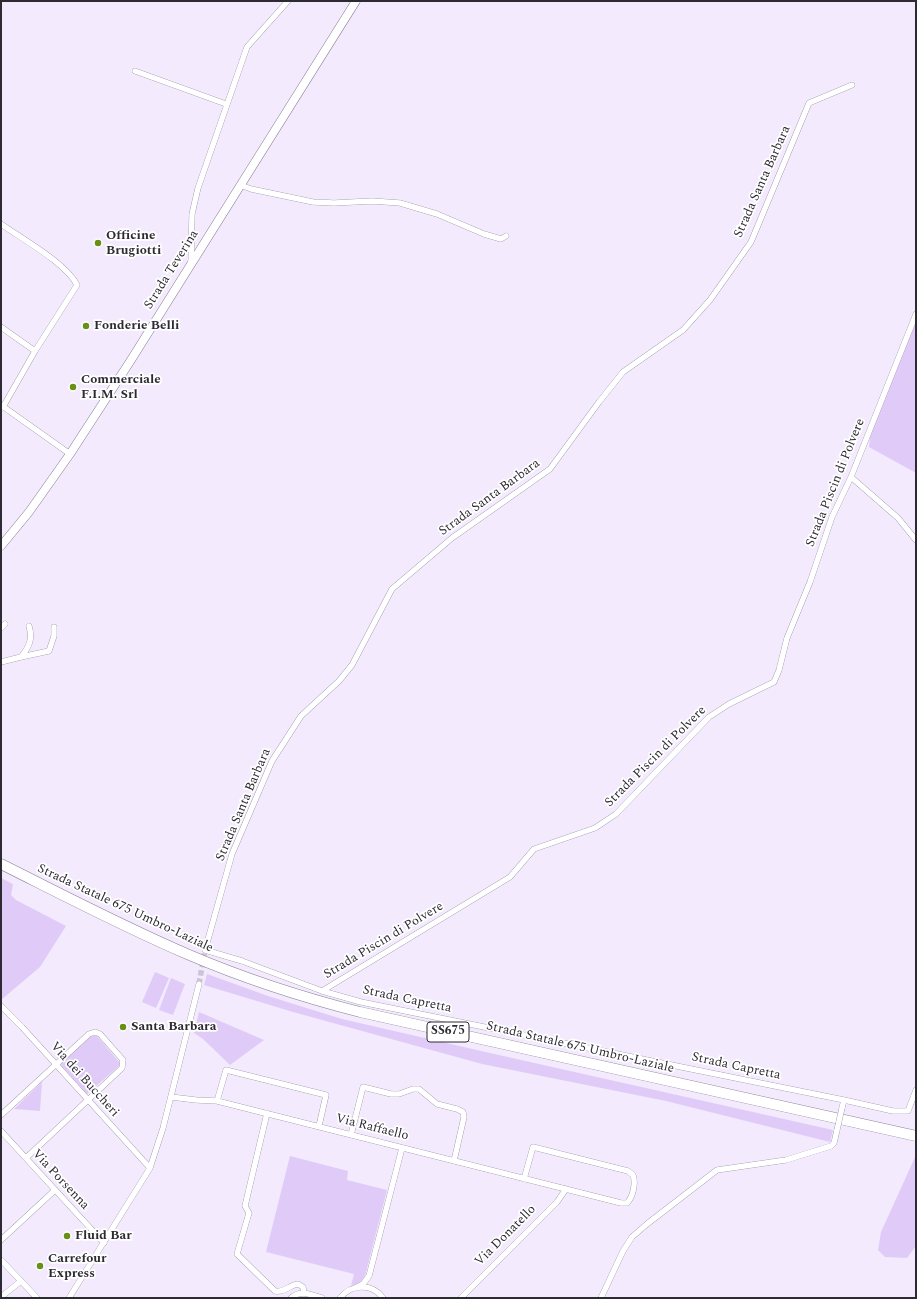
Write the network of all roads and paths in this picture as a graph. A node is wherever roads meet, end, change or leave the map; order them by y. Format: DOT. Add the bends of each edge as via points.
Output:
graph roads {
  1 [pos="288,1"];
  2 [pos="356,1"];
  3 [pos="135,71"];
  4 [pos="852,85"];
  5 [pos="226,104"];
  6 [pos="240,184"];
  7 [pos="1,224"];
  8 [pos="506,236"];
  9 [pos="192,262"];
  10 [pos="916,314"];
  11 [pos="1,327"];
  12 [pos="35,351"];
  13 [pos="2,406"];
  14 [pos="70,454"];
  15 [pos="851,477"];
  16 [pos="916,540"];
  17 [pos="1,546"];
  18 [pos="29,626"];
  19 [pos="54,627"];
  20 [pos="21,657"];
  21 [pos="1,662"];
  22 [pos="1,864"];
  23 [pos="1,872"];
  24 [pos="205,950"];
  25 [pos="198,984"];
  26 [pos="322,991"];
  27 [pos="1,1006"];
  28 [pos="55,1064"];
  29 [pos="916,1090"];
  30 [pos="171,1097"];
  31 [pos="88,1100"];
  32 [pos="844,1100"];
  33 [pos="217,1101"];
  34 [pos="267,1113"];
  35 [pos="1,1115"];
  36 [pos="319,1126"];
  37 [pos="1,1131"];
  38 [pos="351,1135"];
  39 [pos="916,1136"];
  40 [pos="916,1143"];
  41 [pos="402,1148"];
  42 [pos="26,1158"];
  43 [pos="454,1161"];
  44 [pos="150,1168"];
  45 [pos="524,1179"];
  46 [pos="566,1189"];
  47 [pos="55,1190"];
  48 [pos="1,1240"];
  49 [pos="104,1243"];
  50 [pos="1,1260"];
  51 [pos="369,1276"];
  52 [pos="20,1281"];
  53 [pos="357,1287"];
  54 [pos="374,1290"];
  55 [pos="304,1293"];
  56 [pos="1,1297"];
  57 [pos="340,1297"];
  58 [pos="37,1298"];
  59 [pos="69,1298"];
  60 [pos="291,1298"];
  61 [pos="322,1298"];
  62 [pos="383,1298"];
  63 [pos="461,1298"];
  64 [pos="602,1298"];
  1 -- 5 [label="street" via="247,47"];
  2 -- 6 [label="main road, Strada Teverina"];
  3 -- 5 [label="street"];
  4 -- 24 [label="street, Strada Santa Barbara" via="809,103 751,242 710,300 683,330 623,372 550,469 452,538 392,589 352,665 339,681 301,716 272,761 232,854"];
  5 -- 9 [label="street" via="192,214"];
  6 -- 8 [label="street" via="251,189 313,202 401,203 437,214 484,234 501,239"];
  6 -- 9 [label="main road, Strada Teverina"];
  7 -- 12 [label="street" via="62,266 77,284"];
  9 -- 14 [label="main road, Strada Teverina"];
  10 -- 15 [label="street, Strada Piscin di Polvere"];
  11 -- 12 [label="street"];
  12 -- 13 [label="street"];
  13 -- 14 [label="street"];
  14 -- 17 [label="main road, Strada Teverina"];
  15 -- 16 [label="street" via="898,518"];
  15 -- 26 [label="street, Strada Piscin di Polvere" via="832,517 774,682 708,717 616,814 595,828 534,849 510,877"];
  18 -- 20 [label="street" via="28,648"];
  19 -- 20 [label="street" via="49,651"];
  20 -- 21 [label="street"];
  22 -- 39 [label="highway, Strada Statale 675 Umbro-Laziale / SS675" via="112,920 189,955 265,984 329,1004"];
  23 -- 40 [label="highway, Strada Statale 675 Umbro-Laziale / SS675" via="151,946 228,978 294,1000 359,1018"];
  24 -- 26 [label="street, Strada Capretta"];
  25 -- 30 [label="street"];
  26 -- 32 [label="street, Strada Capretta" via="361,1002"];
  27 -- 28 [label="street, Via dei Buccheri"];
  28 -- 31 [label="street, Via dei Buccheri"];
  28 -- 31 [label="street" via="89,1034 100,1034 123,1060 123,1064 122,1068"];
  28 -- 35 [label="street"];
  29 -- 32 [label="street, Strada Capretta" via="908,1110 893,1111"];
  30 -- 33 [label="street, Via Raffaello"];
  30 -- 44 [label="street"];
  31 -- 42 [label="street"];
  31 -- 44 [label="street, Via dei Buccheri"];
  32 -- 64 [label="street, bridge" via="834,1143 831,1146 786,1160 717,1170 647,1224 632,1237 623,1251"];
  33 -- 34 [label="street, Via Raffaello"];
  33 -- 36 [label="street" via="226,1070 326,1095"];
  34 -- 36 [label="street, Via Raffaello"];
  34 -- 55 [label="street" via="245,1206 250,1213 237,1254 276,1292 298,1284 303,1287"];
  36 -- 38 [label="street, Via Raffaello"];
  37 -- 42 [label="street, Via Porsenna"];
  38 -- 41 [label="street, Via Raffaello"];
  38 -- 43 [label="street" via="363,1087 391,1094 419,1089 436,1104 457,1108 463,1112"];
  41 -- 43 [label="street, Via Raffaello"];
  41 -- 51 [label="street"];
  42 -- 47 [label="street, Via Porsenna"];
  43 -- 45 [label="street, Via Raffaello"];
  44 -- 49 [label="street"];
  45 -- 46 [label="street, Via Raffaello"];
  45 -- 46 [label="street, Via Raffaello" via="533,1147 628,1171 635,1180 627,1203"];
  46 -- 63 [label="street, Via Donatello"];
  47 -- 48 [label="street"];
  47 -- 49 [label="street, Via Porsenna"];
  49 -- 59 [label="street"];
  50 -- 52 [label="street"];
  51 -- 53 [label="street"];
  51 -- 54 [label="street"];
  52 -- 56 [label="street"];
  52 -- 58 [label="street"];
  53 -- 54 [label="street"];
  53 -- 57 [label="street"];
  54 -- 62 [label="street"];
  55 -- 60 [label="street" via="298,1293"];
  55 -- 61 [label="street"];
}
